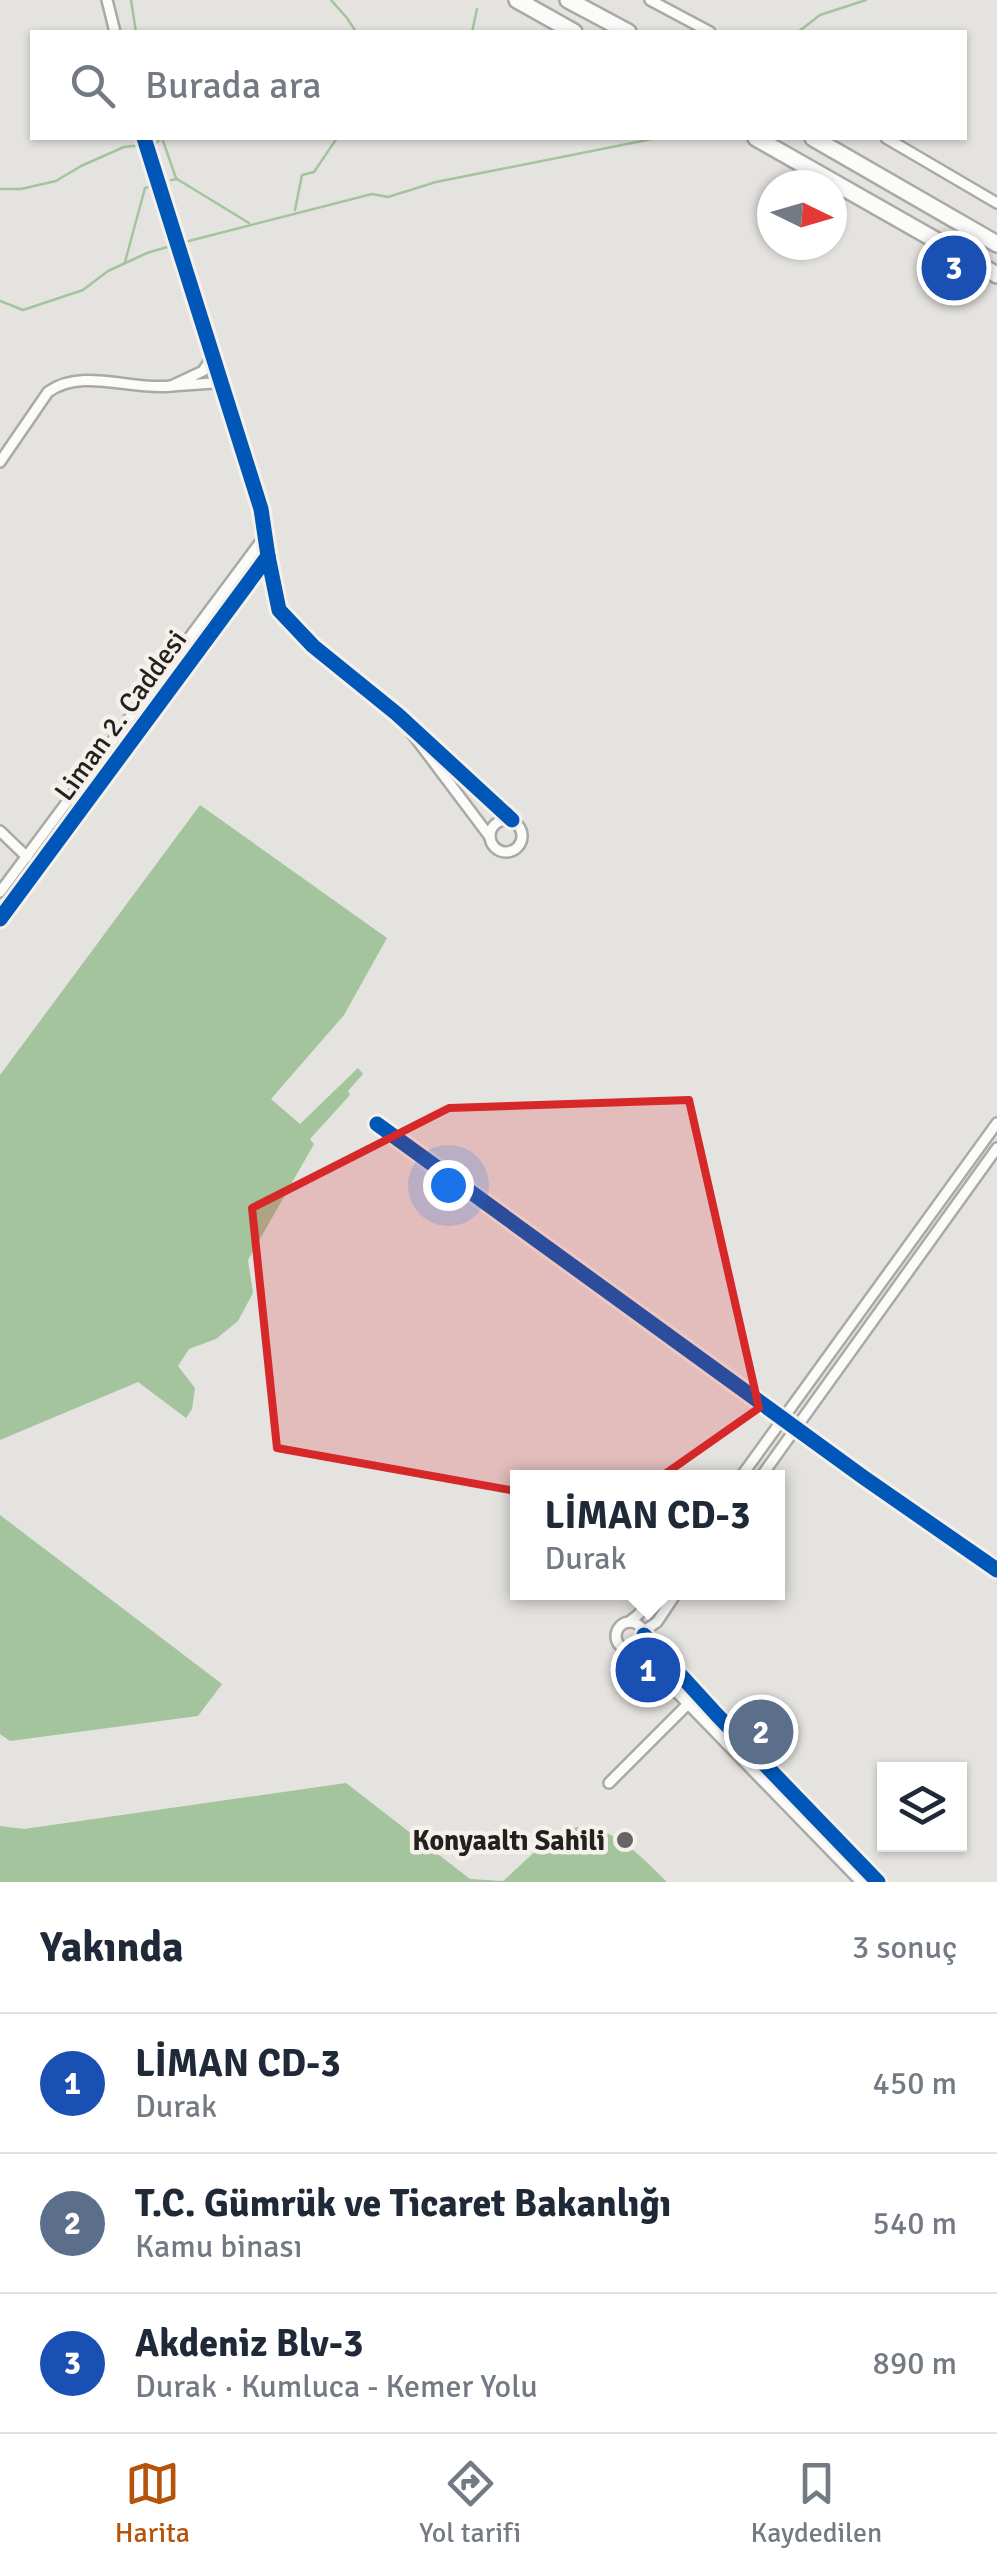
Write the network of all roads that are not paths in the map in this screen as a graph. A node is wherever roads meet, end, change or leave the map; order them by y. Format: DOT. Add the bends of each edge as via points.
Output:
graph roads {
  1 [pos="517,0"];
  2 [pos="568,0"];
  3 [pos="650,0"];
  4 [pos="108,3"];
  5 [pos="115,30"];
  6 [pos="570,30"];
  7 [pos="624,30"];
  8 [pos="706,30"];
  9 [pos="145,140"];
  10 [pos="760,140"];
  11 [pos="817,140"];
  12 [pos="889,140"];
  13 [pos="997,203"];
  14 [pos="997,244"];
  15 [pos="997,275"];
  16 [pos="213,356"];
  17 [pos="172,386"];
  18 [pos="223,389"];
  19 [pos="0,462"];
  20 [pos="265,536"];
  21 [pos="268,556"];
  22 [pos="192,647"];
  23 [pos="397,714"];
  24 [pos="512,820"];
  25 [pos="0,830"];
  26 [pos="490,837"];
  27 [pos="30,853"];
  28 [pos="46,857"];
  29 [pos="0,892"];
  30 [pos="0,919"];
  31 [pos="997,1123"];
  32 [pos="377,1124"];
  33 [pos="997,1148"];
  34 [pos="783,1418"];
  35 [pos="797,1428"];
  36 [pos="746,1470"];
  37 [pos="766,1470"];
  38 [pos="997,1570"];
  39 [pos="649,1600"];
  40 [pos="671,1600"];
  41 [pos="629,1622"];
  42 [pos="644,1633"];
  43 [pos="624,1649"];
  44 [pos="688,1704"];
  45 [pos="609,1783"];
  46 [pos="861,1882"];
  47 [pos="878,1882"];
  1 -- 6 [label="highway"];
  2 -- 7 [label="highway"];
  3 -- 8 [label="street"];
  4 -- 5 [label="street"];
  9 -- 16 [label="street"];
  10 -- 15 [label="highway"];
  11 -- 14 [label="highway"];
  12 -- 13 [label="street"];
  16 -- 17 [label="street" via="203,370"];
  16 -- 18 [label="street"];
  17 -- 18 [label="street" via="212,383"];
  17 -- 19 [label="street" via="58,385"];
  18 -- 20 [label="street"];
  20 -- 21 [label="street"];
  20 -- 22 [label="street, Liman 2. Caddesi"];
  21 -- 22 [label="street, Liman 2. Caddesi"];
  21 -- 23 [label="street" via="279,610"];
  22 -- 27 [label="street, Liman 2. Caddesi"];
  22 -- 28 [label="street, Liman 2. Caddesi"];
  23 -- 24 [label="street"];
  23 -- 26 [label="street"];
  24 -- 26 [label="street" via="496,822"];
  24 -- 26 [label="street" via="522,832 514,850 499,850"];
  25 -- 27 [label="street"];
  27 -- 28 [label="street"];
  27 -- 29 [label="street, Liman 2. Caddesi"];
  28 -- 30 [label="street, Liman 2. Caddesi"];
  31 -- 34 [label="street"];
  32 -- 34 [label="street"];
  33 -- 35 [label="street"];
  34 -- 35 [label="street"];
  34 -- 36 [label="street"];
  35 -- 37 [label="street"];
  35 -- 38 [label="street"];
  39 -- 41 [label="street"];
  40 -- 42 [label="street"];
  41 -- 42 [label="street"];
  41 -- 43 [label="street" via="617,1632"];
  42 -- 43 [label="street" via="636,1649"];
  42 -- 47 [label="street"];
  43 -- 44 [label="street"];
  44 -- 45 [label="street"];
  44 -- 46 [label="street"];
}
